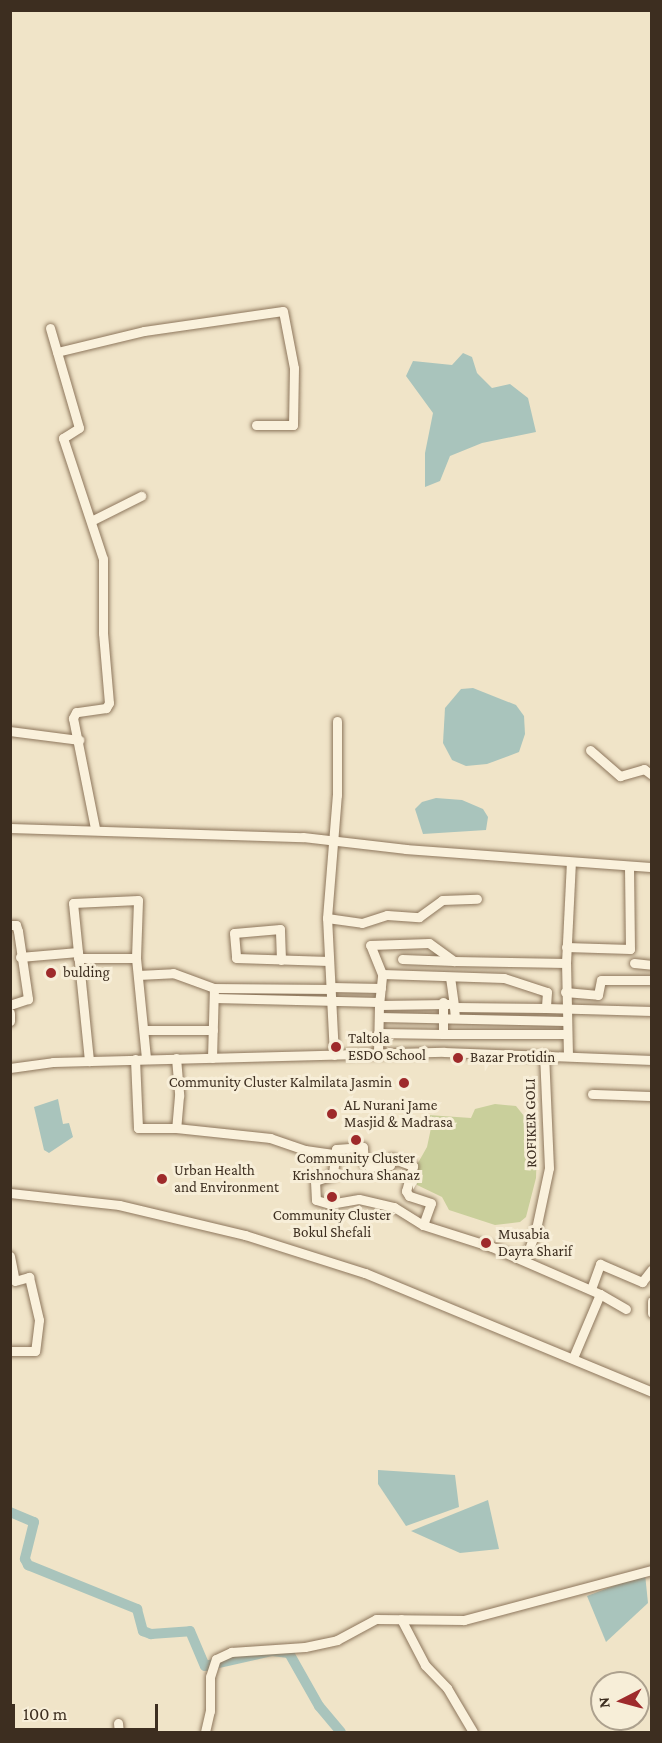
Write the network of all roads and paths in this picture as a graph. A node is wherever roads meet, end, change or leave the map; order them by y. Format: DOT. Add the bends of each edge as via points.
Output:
graph roads {
  1 [pos="50,328"];
  2 [pos="57,352"];
  3 [pos="256,425"];
  4 [pos="141,496"];
  5 [pos="93,520"];
  6 [pos="337,721"];
  7 [pos="10,731"];
  8 [pos="79,740"];
  9 [pos="590,750"];
  10 [pos="651,775"];
  11 [pos="10,828"];
  12 [pos="95,828"];
  13 [pos="334,839"];
  14 [pos="571,862"];
  15 [pos="629,866"];
  16 [pos="651,867"];
  17 [pos="477,899"];
  18 [pos="327,918"];
  19 [pos="10,925"];
  20 [pos="566,947"];
  21 [pos="78,955"];
  22 [pos="20,957"];
  23 [pos="136,958"];
  24 [pos="402,959"];
  25 [pos="281,960"];
  26 [pos="454,961"];
  27 [pos="329,962"];
  28 [pos="566,963"];
  29 [pos="634,963"];
  30 [pos="651,965"];
  31 [pos="382,974"];
  32 [pos="138,975"];
  33 [pos="450,977"];
  34 [pos="651,981"];
  35 [pos="331,988"];
  36 [pos="381,988"];
  37 [pos="565,992"];
  38 [pos="214,993"];
  39 [pos="442,1002"];
  40 [pos="331,1003"];
  41 [pos="379,1003"];
  42 [pos="10,1005"];
  43 [pos="454,1007"];
  44 [pos="546,1008"];
  45 [pos="565,1009"];
  46 [pos="651,1011"];
  47 [pos="10,1013"];
  48 [pos="379,1017"];
  49 [pos="444,1017"];
  50 [pos="455,1018"];
  51 [pos="10,1021"];
  52 [pos="566,1021"];
  53 [pos="144,1030"];
  54 [pos="213,1030"];
  55 [pos="378,1033"];
  56 [pos="567,1034"];
  57 [pos="443,1035"];
  58 [pos="378,1053"];
  59 [pos="334,1055"];
  60 [pos="544,1055"];
  61 [pos="568,1056"];
  62 [pos="176,1058"];
  63 [pos="212,1058"];
  64 [pos="135,1059"];
  65 [pos="146,1059"];
  66 [pos="651,1060"];
  67 [pos="89,1061"];
  68 [pos="10,1068"];
  69 [pos="592,1095"];
  70 [pos="651,1096"];
  71 [pos="176,1128"];
  72 [pos="335,1154"];
  73 [pos="10,1193"];
  74 [pos="423,1225"];
  75 [pos="10,1256"];
  76 [pos="525,1260"];
  77 [pos="651,1269"];
  78 [pos="648,1281"];
  79 [pos="595,1291"];
  80 [pos="651,1301"];
  81 [pos="626,1308"];
  82 [pos="651,1313"];
  83 [pos="10,1351"];
  84 [pos="573,1358"];
  85 [pos="651,1392"];
  86 [pos="651,1570"];
  87 [pos="401,1619"];
  88 [pos="206,1732"];
  89 [pos="473,1732"];
  1 -- 2 [label="street"];
  2 -- 3 [label="street" via="144,331 283,311 294,368 294,425"];
  2 -- 5 [label="street" via="79,428 63,438"];
  4 -- 5 [label="street"];
  5 -- 8 [label="street" via="103,559 103,633 109,703 106,708 75,712"];
  6 -- 13 [label="street"];
  7 -- 8 [label="street"];
  8 -- 12 [label="street"];
  9 -- 10 [label="street" via="620,776 644,769"];
  11 -- 12 [label="street"];
  12 -- 13 [label="street"];
  13 -- 14 [label="street"];
  13 -- 18 [label="street"];
  14 -- 15 [label="street"];
  14 -- 20 [label="street"];
  15 -- 16 [label="street"];
  15 -- 20 [label="street" via="630,949"];
  17 -- 18 [label="street" via="442,900 419,917 387,915 362,923"];
  18 -- 27 [label="street"];
  19 -- 22 [label="street" via="16,926"];
  20 -- 28 [label="street"];
  21 -- 22 [label="street"];
  21 -- 23 [label="street"];
  21 -- 23 [label="street" via="73,903 138,900"];
  21 -- 67 [label="street"];
  22 -- 42 [label="street" via="28,999"];
  23 -- 32 [label="street"];
  24 -- 26 [label="street"];
  25 -- 25 [label="street" via="236,958 234,933 280,928"];
  25 -- 27 [label="street"];
  26 -- 28 [label="street"];
  26 -- 31 [label="street" via="429,943 370,945"];
  27 -- 35 [label="street"];
  28 -- 37 [label="street"];
  29 -- 30 [label="street"];
  31 -- 33 [label="street"];
  31 -- 36 [label="street"];
  32 -- 38 [label="street" via="173,973"];
  32 -- 53 [label="street"];
  33 -- 43 [label="street"];
  33 -- 44 [label="street" via="504,978 547,992"];
  34 -- 37 [label="street" via="601,980 598,995"];
  35 -- 36 [label="street"];
  35 -- 38 [label="street"];
  35 -- 40 [label="street"];
  36 -- 41 [label="street"];
  37 -- 45 [label="street"];
  38 -- 40 [label="street"];
  38 -- 54 [label="street"];
  39 -- 41 [label="street"];
  39 -- 43 [label="street"];
  39 -- 49 [label="street"];
  40 -- 41 [label="street"];
  40 -- 59 [label="street"];
  41 -- 48 [label="street"];
  43 -- 44 [label="street"];
  43 -- 50 [label="street"];
  44 -- 45 [label="street"];
  45 -- 46 [label="street"];
  45 -- 52 [label="street"];
  47 -- 51 [label="street"];
  48 -- 49 [label="street"];
  48 -- 55 [label="street"];
  49 -- 50 [label="street"];
  49 -- 57 [label="street"];
  50 -- 52 [label="street"];
  52 -- 56 [label="street"];
  53 -- 54 [label="street"];
  53 -- 65 [label="street"];
  54 -- 63 [label="street"];
  55 -- 57 [label="street"];
  55 -- 58 [label="street"];
  56 -- 57 [label="street"];
  56 -- 61 [label="street"];
  58 -- 59 [label="street"];
  58 -- 60 [label="street"];
  59 -- 63 [label="street"];
  60 -- 61 [label="street"];
  60 -- 76 [label="street, ROFIKER GOLI" via="549,1168"];
  61 -- 66 [label="street"];
  62 -- 63 [label="street"];
  62 -- 65 [label="street"];
  62 -- 71 [label="street"];
  64 -- 65 [label="street"];
  64 -- 67 [label="street"];
  64 -- 71 [label="street" via="138,1128"];
  67 -- 68 [label="street"];
  69 -- 70 [label="street"];
  71 -- 72 [label="street" via="270,1138 305,1150"];
  72 -- 74 [label="street" via="333,1175 315,1181 316,1200 330,1204 359,1199 394,1207"];
  72 -- 74 [label="street" via="336,1149 363,1147 364,1163 370,1167 390,1165 391,1158 413,1166 408,1196 431,1203"];
  73 -- 84 [label="street" via="119,1205 245,1235 365,1273"];
  74 -- 76 [label="street"];
  75 -- 83 [label="street" via="15,1281 29,1277 39,1320 35,1351"];
  76 -- 79 [label="street"];
  77 -- 78 [label="street"];
  78 -- 79 [label="street" via="600,1264"];
  79 -- 81 [label="street"];
  79 -- 84 [label="street"];
  80 -- 82 [label="street"];
  84 -- 85 [label="street"];
  86 -- 87 [label="street" via="464,1620"];
  87 -- 88 [label="street" via="376,1619 337,1640 305,1647 231,1652 216,1659 210,1677"];
  87 -- 89 [label="street" via="425,1665 447,1688"];
}
